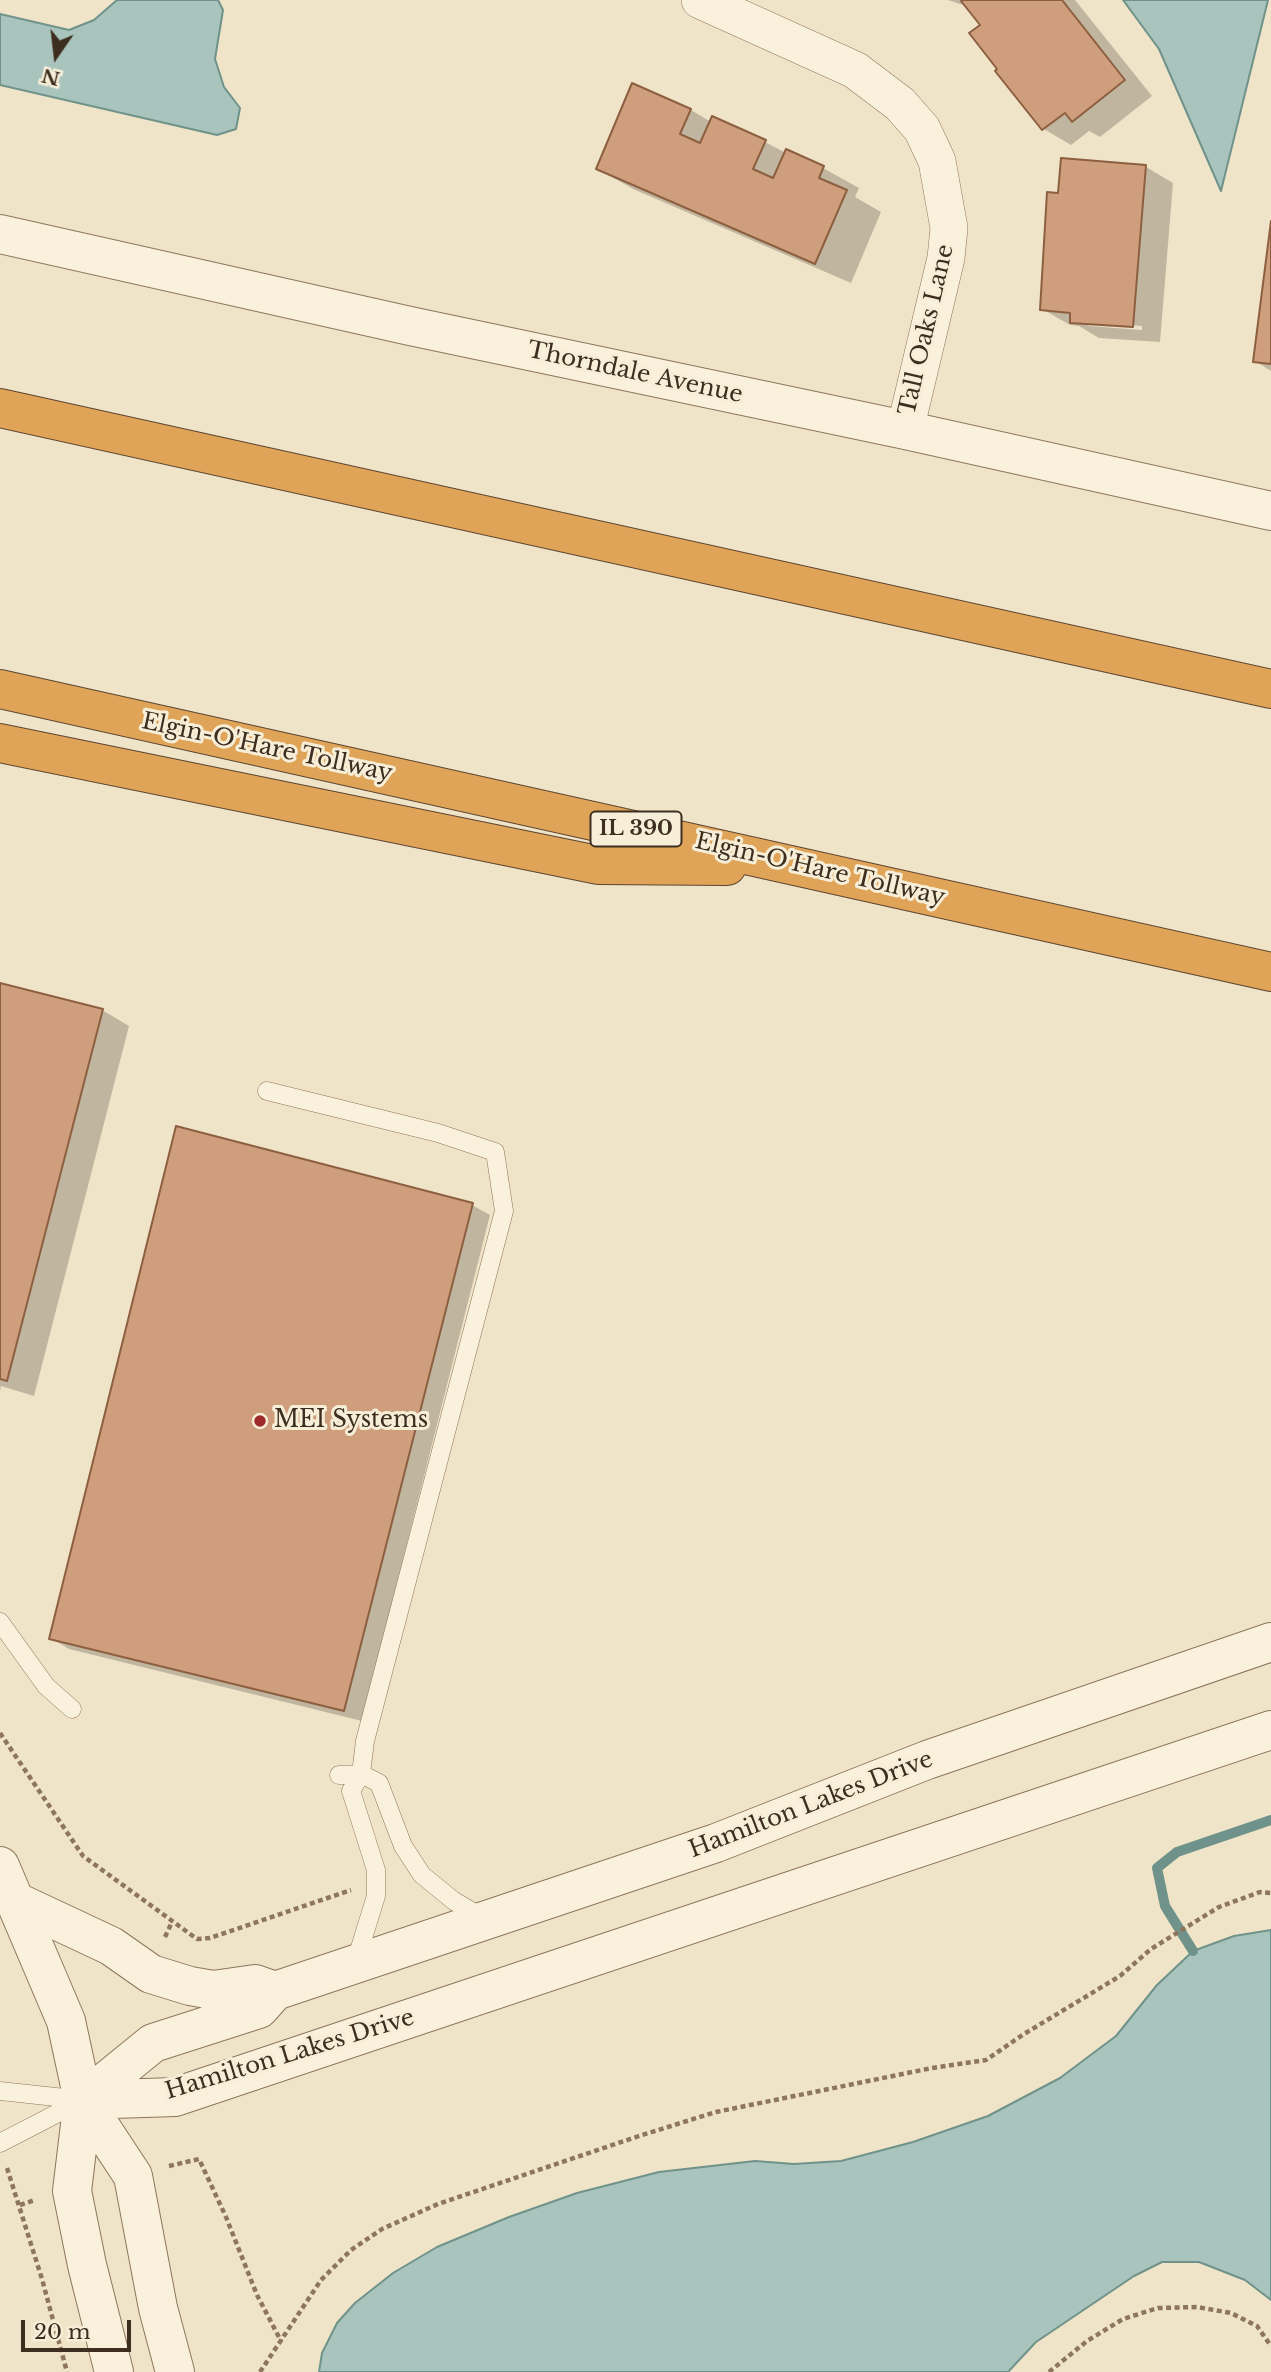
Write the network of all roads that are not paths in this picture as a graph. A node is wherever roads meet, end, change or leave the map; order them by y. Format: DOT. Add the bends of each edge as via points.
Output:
graph roads {
  1 [pos="699,0"];
  2 [pos="0,234"];
  3 [pos="0,408"];
  4 [pos="905,430"];
  5 [pos="1271,511"];
  6 [pos="0,689"];
  7 [pos="1271,689"];
  8 [pos="0,743"];
  9 [pos="803,866"];
  10 [pos="1271,972"];
  11 [pos="267,1091"];
  12 [pos="0,1622"];
  13 [pos="1271,1642"];
  14 [pos="72,1709"];
  15 [pos="1271,1730"];
  16 [pos="340,1774"];
  17 [pos="361,1774"];
  18 [pos="7,1884"];
  19 [pos="486,1920"];
  20 [pos="355,1964"];
  21 [pos="275,1991"];
  22 [pos="0,2091"];
  23 [pos="83,2100"];
  24 [pos="2,2150"];
  25 [pos="114,2372"];
  26 [pos="175,2372"];
  1 -- 4 [label="street, Tall Oaks Lane" via="855,70 900,104 922,129 937,161 949,228"];
  2 -- 4 [label="street, Thorndale Avenue"];
  3 -- 7 [label="highway"];
  4 -- 5 [label="street, Thorndale Avenue"];
  6 -- 9 [label="highway, Elgin-O'Hare Tollway / IL 390"];
  8 -- 9 [label="highway" via="598,865"];
  9 -- 10 [label="highway, Elgin-O'Hare Tollway / IL 390"];
  11 -- 17 [label="lane" via="438,1133 495,1152 504,1211 365,1741"];
  12 -- 14 [label="lane" via="46,1686"];
  13 -- 19 [label="street, Hamilton Lakes Drive" via="927,1760 716,1843"];
  15 -- 23 [label="street, Hamilton Lakes Drive" via="175,2097"];
  16 -- 17 [label="lane"];
  17 -- 19 [label="lane" via="379,1783 403,1846 422,1875"];
  17 -- 20 [label="lane" via="351,1791 376,1870 376,1896"];
  18 -- 21 [label="street" via="151,1974 214,1990 255,1984"];
  18 -- 23 [label="street" via="66,2021"];
  19 -- 20 [label="street, Hamilton Lakes Drive"];
  20 -- 21 [label="street, Hamilton Lakes Drive"];
  21 -- 23 [label="street, Hamilton Lakes Drive" via="259,2009 153,2043"];
  22 -- 23 [label="lane"];
  23 -- 24 [label="lane"];
  23 -- 25 [label="street" via="72,2191"];
  23 -- 26 [label="street" via="133,2176"];
}
